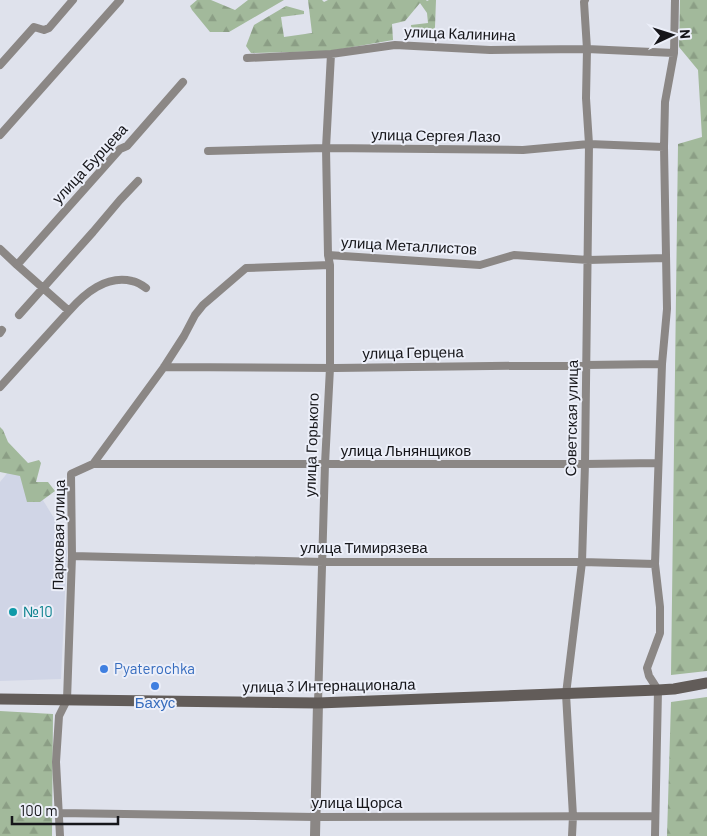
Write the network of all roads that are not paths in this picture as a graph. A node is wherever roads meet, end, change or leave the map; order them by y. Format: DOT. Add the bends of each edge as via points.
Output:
graph roads {
  1 [pos="73,0"];
  2 [pos="120,0"];
  3 [pos="585,0"];
  4 [pos="675,0"];
  5 [pos="587,49"];
  6 [pos="674,53"];
  7 [pos="331,54"];
  8 [pos="247,58"];
  9 [pos="0,65"];
  10 [pos="183,82"];
  11 [pos="0,134"];
  12 [pos="590,144"];
  13 [pos="664,147"];
  14 [pos="326,148"];
  15 [pos="208,152"];
  16 [pos="138,181"];
  17 [pos="0,249"];
  18 [pos="328,255"];
  19 [pos="666,258"];
  20 [pos="588,260"];
  21 [pos="17,265"];
  22 [pos="330,265"];
  23 [pos="44,288"];
  24 [pos="146,288"];
  25 [pos="69,311"];
  26 [pos="19,315"];
  27 [pos="662,364"];
  28 [pos="586,366"];
  29 [pos="164,367"];
  30 [pos="330,368"];
  31 [pos="0,386"];
  32 [pos="658,462"];
  33 [pos="93,464"];
  34 [pos="325,464"];
  35 [pos="585,464"];
  36 [pos="72,556"];
  37 [pos="323,562"];
  38 [pos="582,562"];
  39 [pos="655,564"];
  40 [pos="707,683"];
  41 [pos="658,690"];
  42 [pos="566,694"];
  43 [pos="0,699"];
  44 [pos="68,700"];
  45 [pos="318,703"];
  46 [pos="59,813"];
  47 [pos="315,816"];
  48 [pos="573,816"];
  49 [pos="655,816"];
  50 [pos="60,836"];
  51 [pos="315,836"];
  52 [pos="572,836"];
  53 [pos="655,836"];
  1 -- 9 [label="street" via="49,28 34,27"];
  2 -- 11 [label="street"];
  3 -- 5 [label="street, Советская улица"];
  4 -- 6 [label="street"];
  5 -- 6 [label="street, улица Калинина"];
  5 -- 7 [label="street, улица Калинина" via="490,50 394,45"];
  5 -- 12 [label="street, Советская улица" via="586,98"];
  6 -- 13 [label="street" via="665,102"];
  7 -- 8 [label="street, улица Калинина"];
  7 -- 14 [label="street, улица Горького"];
  10 -- 21 [label="street, улица Бурцева"];
  12 -- 13 [label="street, улица Сергея Лазо"];
  12 -- 14 [label="street, улица Сергея Лазо" via="522,150"];
  12 -- 20 [label="street, Советская улица"];
  13 -- 19 [label="street"];
  14 -- 15 [label="street, улица Сергея Лазо"];
  14 -- 18 [label="street, улица Горького"];
  16 -- 23 [label="street"];
  17 -- 21 [label="street"];
  18 -- 20 [label="street, улица Металлистов" via="480,265 514,255"];
  18 -- 22 [label="street, улица Горького"];
  19 -- 20 [label="street, улица Металлистов"];
  19 -- 27 [label="street" via="667,308"];
  20 -- 28 [label="street, Советская улица"];
  21 -- 23 [label="street"];
  22 -- 29 [label="street, Парковая улица" via="246,268 195,315"];
  22 -- 30 [label="street, улица Горького"];
  23 -- 25 [label="street"];
  23 -- 26 [label="street"];
  24 -- 25 [label="street" via="134,281 110,280 89,292"];
  25 -- 31 [label="street"];
  27 -- 28 [label="street, улица Герцена"];
  27 -- 32 [label="street"];
  28 -- 30 [label="street, улица Герцена"];
  28 -- 35 [label="street, Советская улица"];
  29 -- 30 [label="street, улица Герцена"];
  29 -- 33 [label="street, Парковая улица"];
  30 -- 34 [label="street, улица Горького"];
  32 -- 35 [label="street, улица Льнянщиков"];
  32 -- 39 [label="street"];
  33 -- 34 [label="street, улица Льнянщиков"];
  33 -- 36 [label="street, Парковая улица" via="71,474"];
  34 -- 35 [label="street, улица Льнянщиков"];
  34 -- 37 [label="street, улица Горького"];
  35 -- 38 [label="street, Советская улица"];
  36 -- 37 [label="street, улица Тимирязева"];
  36 -- 44 [label="street, Парковая улица"];
  37 -- 38 [label="street, улица Тимирязева"];
  37 -- 45 [label="street, улица Горького"];
  38 -- 39 [label="street, улица Тимирязева"];
  38 -- 42 [label="street, Советская улица"];
  39 -- 41 [label="street" via="660,633 647,668"];
  40 -- 41 [label="main road, улица 3 Интернационала"];
  41 -- 42 [label="main road, улица 3 Интернационала"];
  41 -- 49 [label="street"];
  42 -- 45 [label="main road, улица 3 Интернационала"];
  42 -- 48 [label="street, Советская улица"];
  43 -- 44 [label="main road, улица 3 Интернационала"];
  44 -- 45 [label="main road, улица 3 Интернационала"];
  44 -- 46 [label="street, Парковая улица" via="59,716 56,762"];
  45 -- 47 [label="street, улица Горького"];
  46 -- 47 [label="street, улица Щорса"];
  46 -- 50 [label="street, Парковая улица"];
  47 -- 48 [label="street, улица Щорса"];
  47 -- 51 [label="street, улица Горького"];
  48 -- 49 [label="street, улица Щорса"];
  48 -- 52 [label="street, Советская улица"];
  49 -- 53 [label="street"];
}
